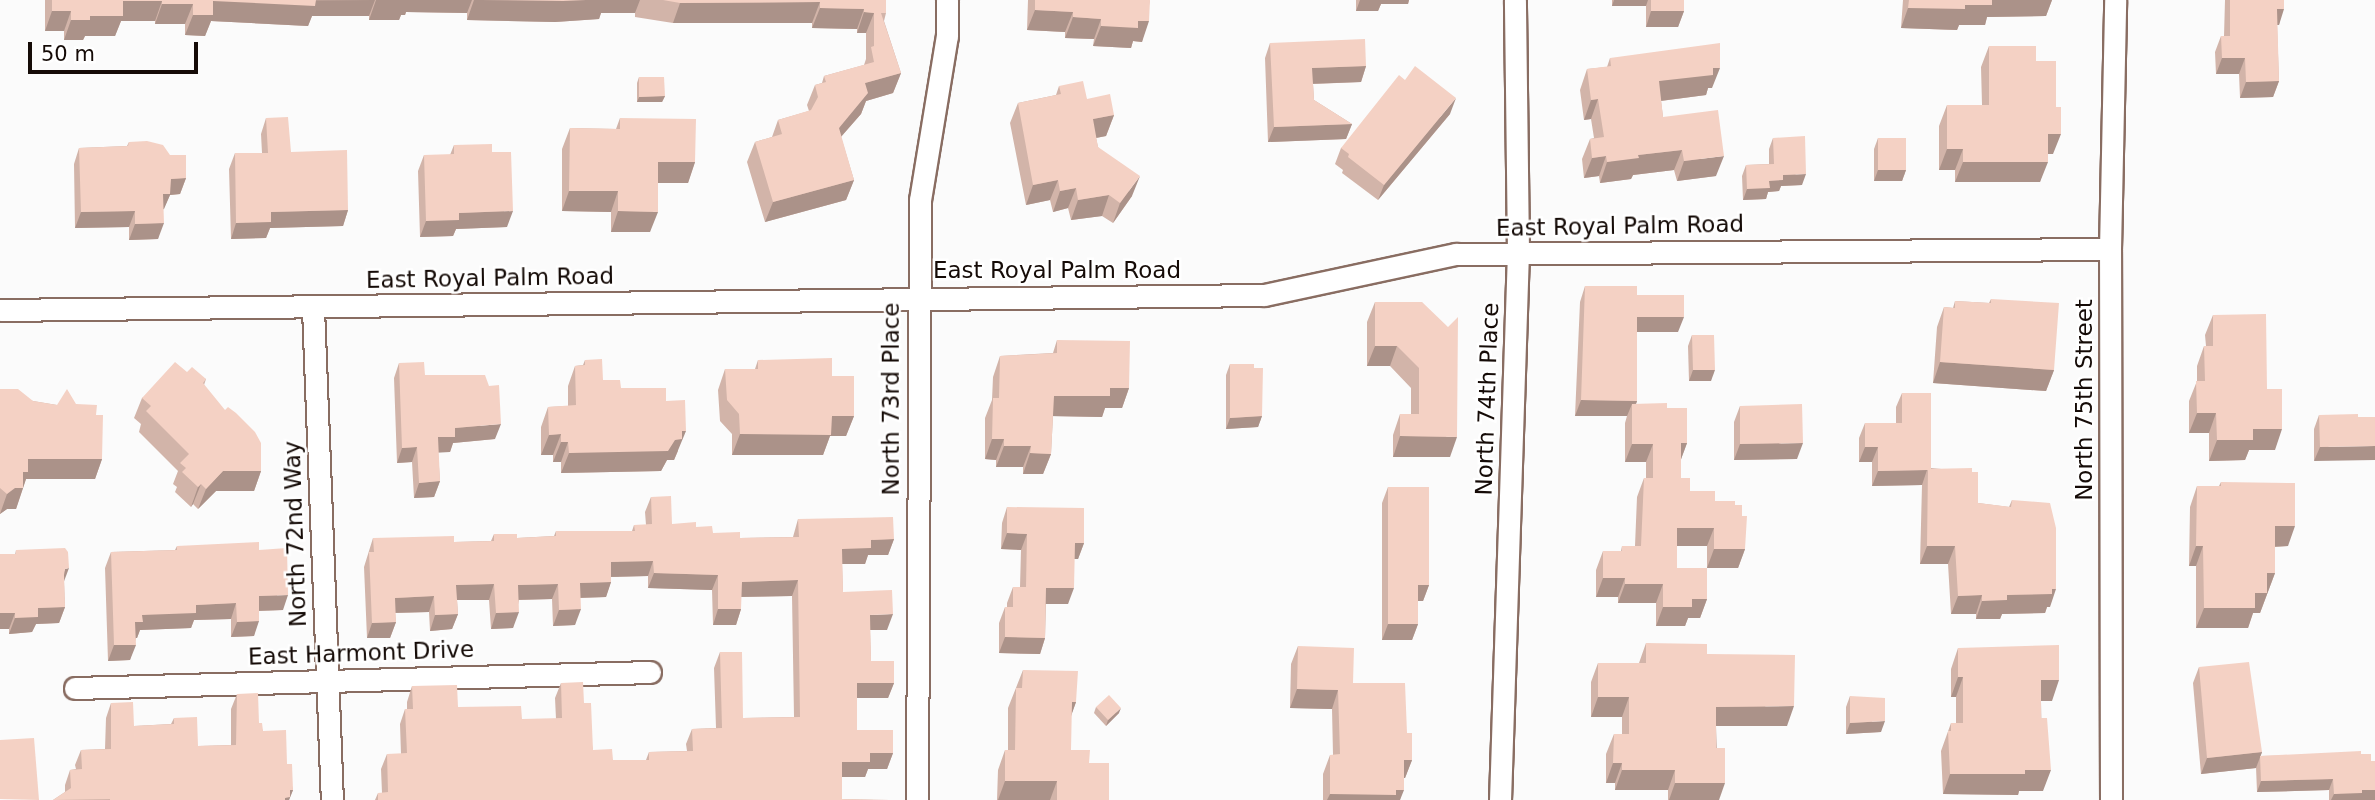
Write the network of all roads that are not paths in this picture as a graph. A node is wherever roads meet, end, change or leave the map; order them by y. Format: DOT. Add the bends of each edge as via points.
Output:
graph roads {
  1 [pos="947,0"];
  2 [pos="1515,0"];
  3 [pos="2115,0"];
  4 [pos="2110,249"];
  5 [pos="1518,252"];
  6 [pos="917,297"];
  7 [pos="313,308"];
  8 [pos="0,310"];
  9 [pos="650,672"];
  10 [pos="328,680"];
  11 [pos="75,688"];
  12 [pos="332,800"];
  13 [pos="917,800"];
  14 [pos="1500,800"];
  15 [pos="2111,800"];
  1 -- 6 [label="street, North 73rd Place" via="947,36 920,200"];
  2 -- 5 [label="street, North 74th Place"];
  3 -- 4 [label="street, North 75th Street"];
  4 -- 5 [label="street, East Royal Palm Road"];
  4 -- 15 [label="street, North 75th Street"];
  5 -- 6 [label="street, East Royal Palm Road" via="1456,254 1264,295"];
  5 -- 14 [label="street, North 74th Place"];
  6 -- 7 [label="street, East Royal Palm Road"];
  6 -- 13 [label="street, North 73rd Place"];
  7 -- 8 [label="street, East Royal Palm Road"];
  7 -- 10 [label="street, North 72nd Way"];
  9 -- 10 [label="street, East Harmont Drive"];
  10 -- 11 [label="street, East Harmont Drive"];
  10 -- 12 [label="street, North 72nd Way"];
}
